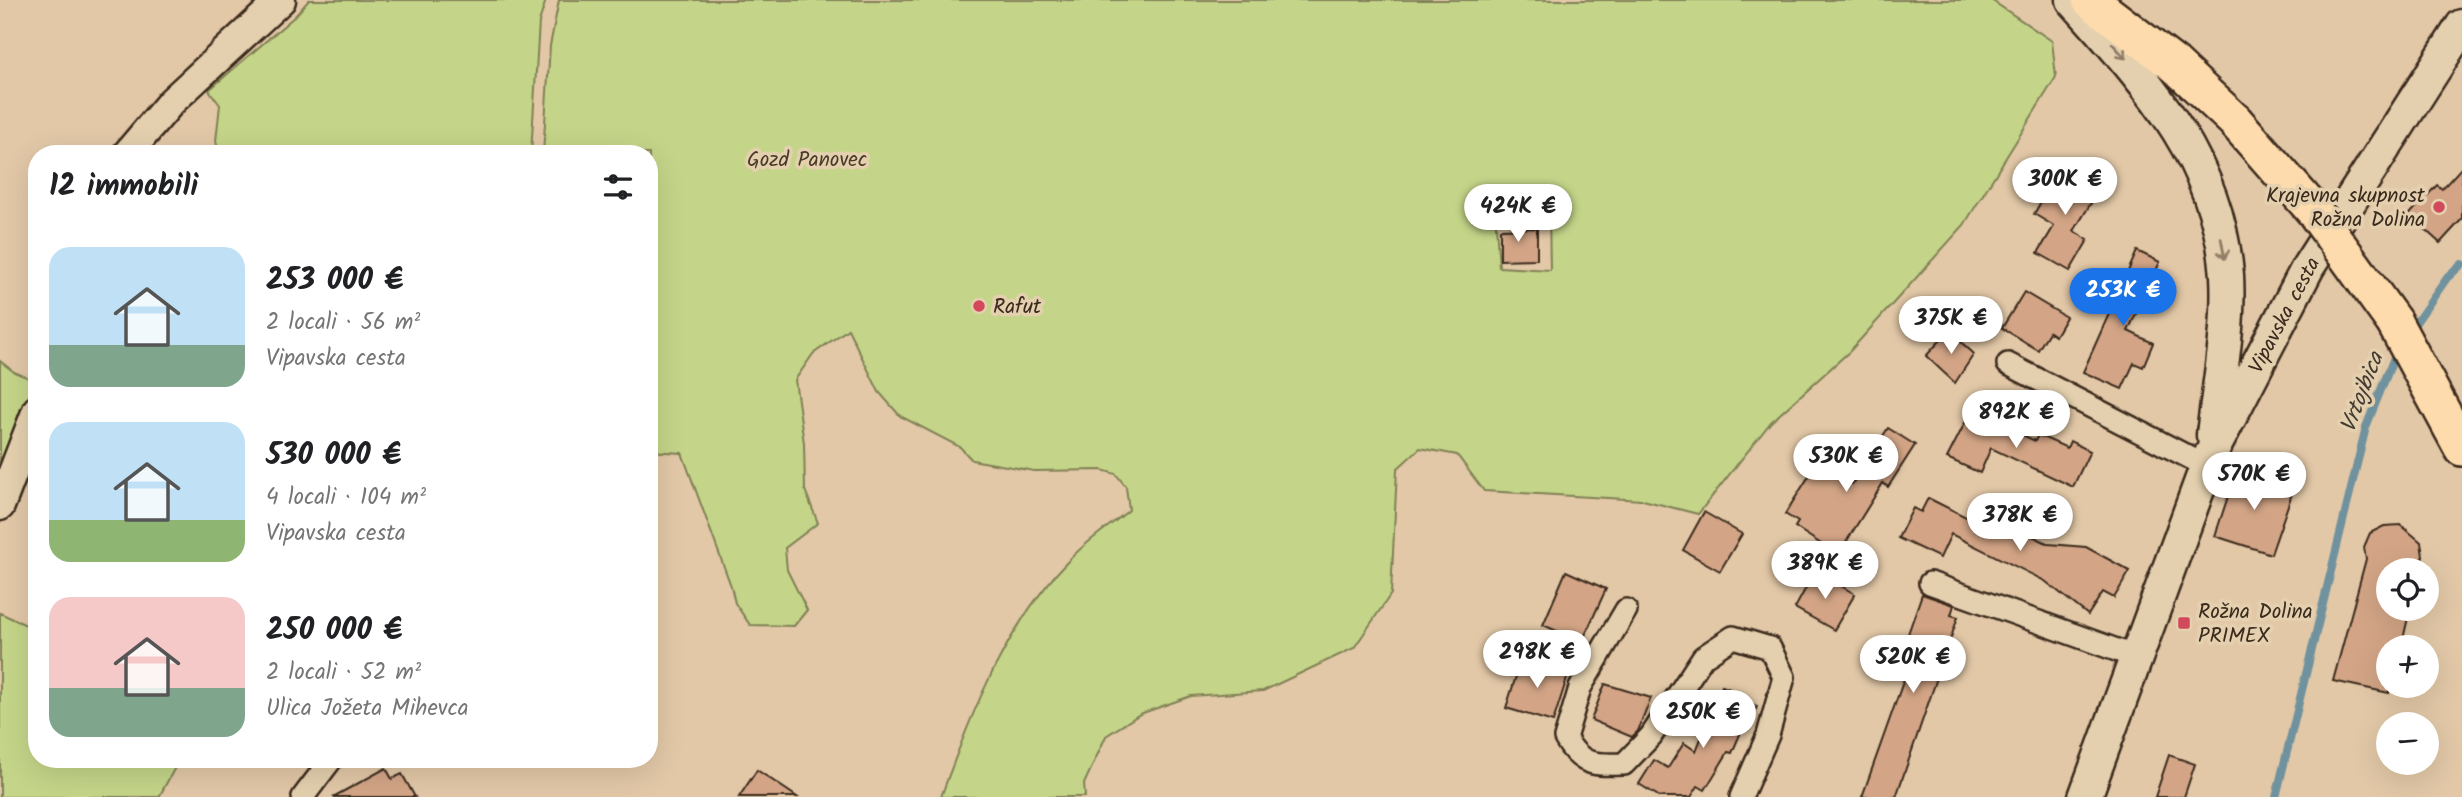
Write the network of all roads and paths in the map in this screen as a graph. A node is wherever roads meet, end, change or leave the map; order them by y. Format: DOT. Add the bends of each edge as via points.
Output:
graph roads {
  1 [pos="281,0"];
  2 [pos="2073,0"];
  3 [pos="2090,0"];
  4 [pos="2462,26"];
  5 [pos="135,145"];
  6 [pos="2008,364"];
  7 [pos="28,433"];
  8 [pos="2457,436"];
  9 [pos="2208,460"];
  10 [pos="0,506"];
  11 [pos="1930,583"];
  12 [pos="1626,610"];
  13 [pos="2136,657"];
  14 [pos="325,768"];
  15 [pos="303,797"];
  16 [pos="1741,797"];
  17 [pos="2085,797"];
  1 -- 5 [label="street" via="171,102"];
  2 -- 9 [label="main road, one-way" via="2161,101 2183,134 2214,205 2227,276 2225,337"];
  3 -- 8 [label="main road, bridge" via="2175,65 2235,121 2283,175 2354,263 2394,322"];
  4 -- 9 [label="main road, Vipavska cesta" via="2308,267"];
  6 -- 9 [label="street"];
  7 -- 10 [label="street"];
  9 -- 13 [label="main road, Vipavska cesta"];
  11 -- 13 [label="street"];
  12 -- 16 [label="street" via="1580,688 1565,738 1574,753 1594,765 1624,764 1651,736 1703,657 1732,637 1770,648 1784,677 1768,735"];
  13 -- 17 [label="main road, Vipavska cesta"];
  14 -- 15 [label="street"];
}
